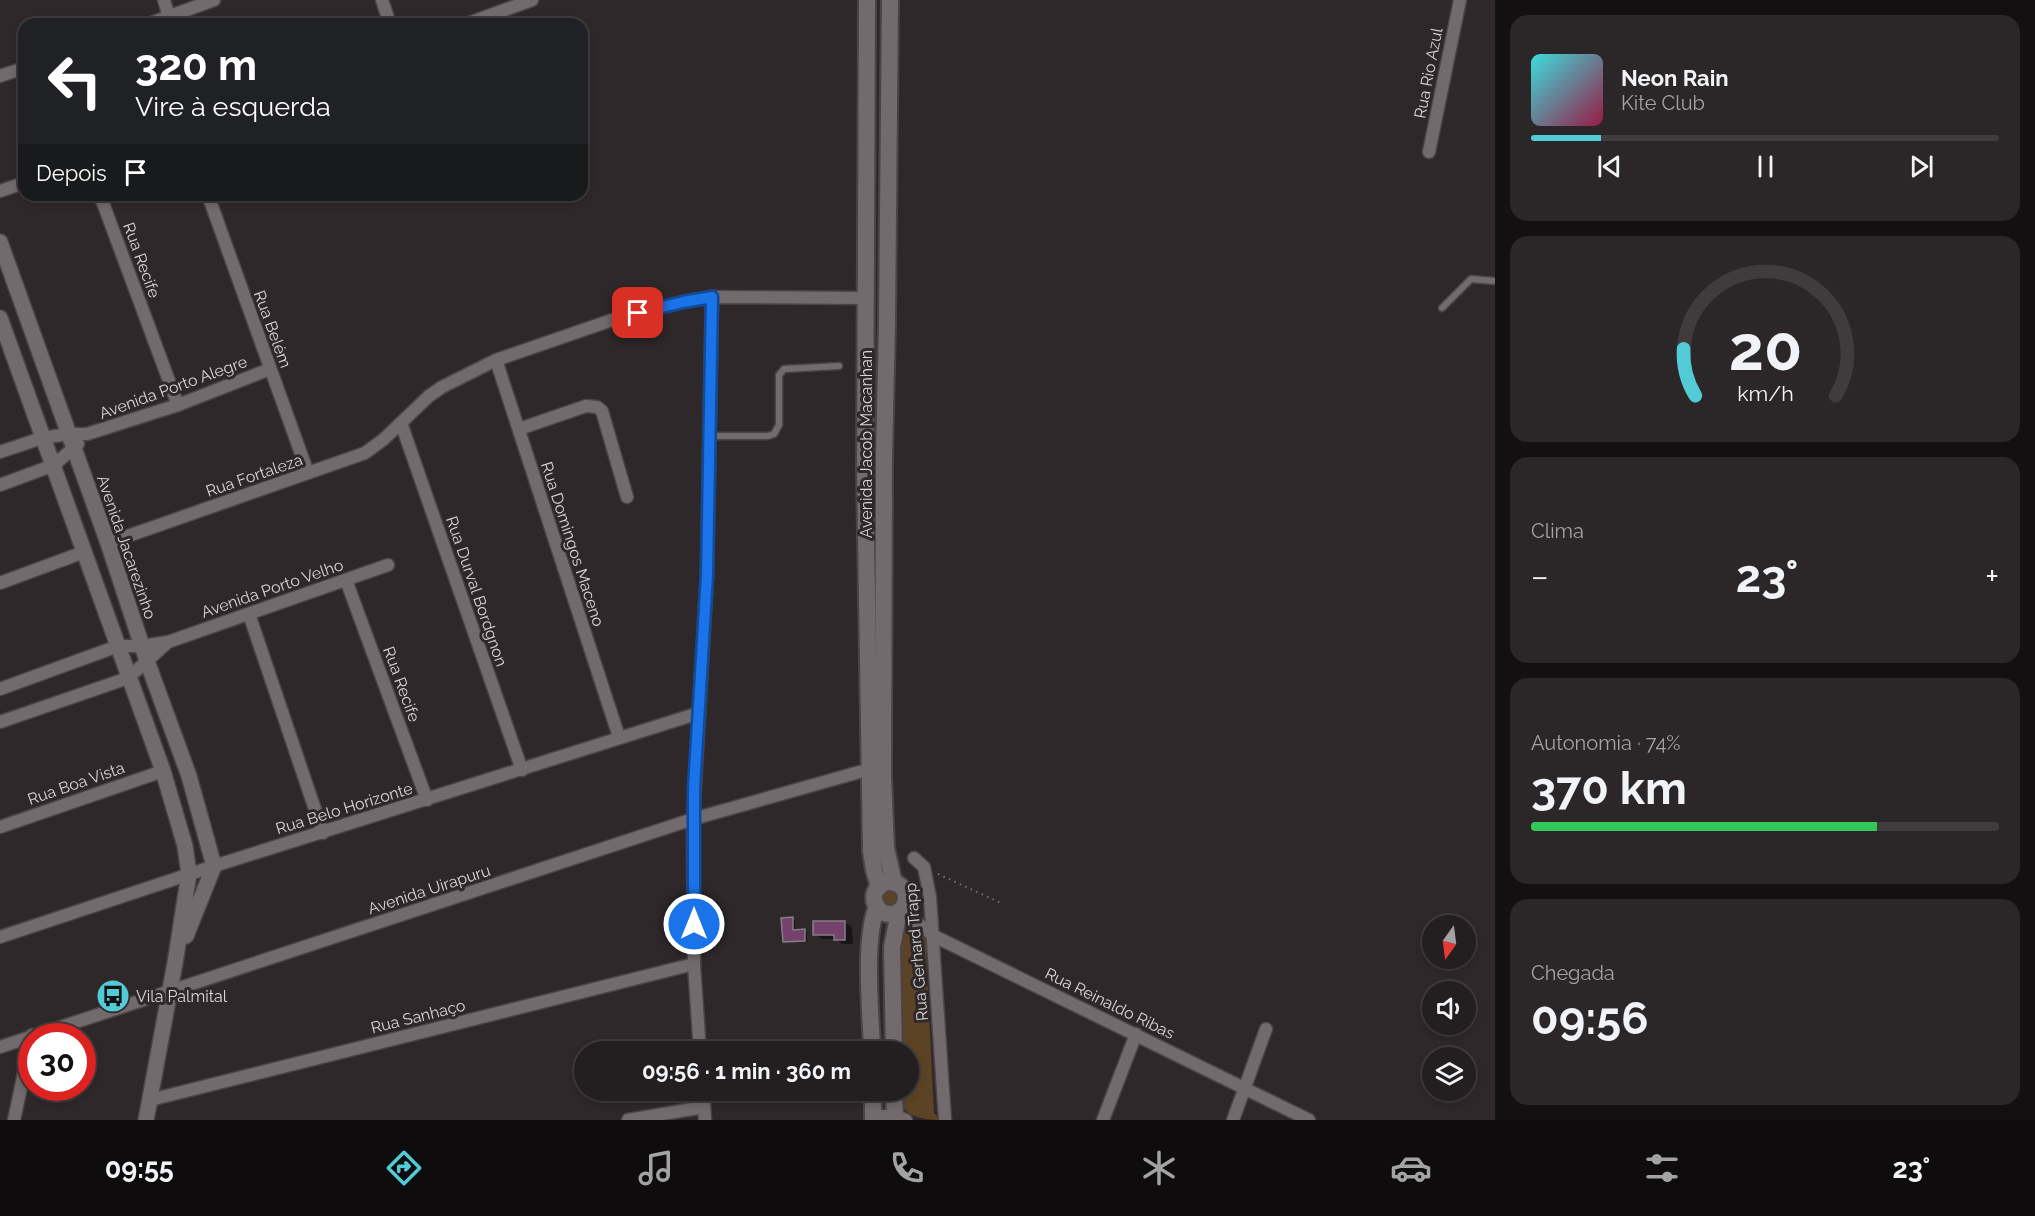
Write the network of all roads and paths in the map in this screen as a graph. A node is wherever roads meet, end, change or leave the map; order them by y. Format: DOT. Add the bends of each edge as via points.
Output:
graph roads {
  1 [pos="164,0"];
  2 [pos="214,0"];
  3 [pos="382,0"];
  4 [pos="532,0"];
  5 [pos="867,0"];
  6 [pos="890,0"];
  7 [pos="1460,0"];
  8 [pos="169,16"];
  9 [pos="164,18"];
  10 [pos="388,18"];
  11 [pos="482,18"];
  12 [pos="18,70"];
  13 [pos="0,76"];
  14 [pos="1429,152"];
  15 [pos="18,185"];
  16 [pos="0,191"];
  17 [pos="102,201"];
  18 [pos="210,201"];
  19 [pos="0,242"];
  20 [pos="1495,281"];
  21 [pos="712,297"];
  22 [pos="866,298"];
  23 [pos="1442,308"];
  24 [pos="0,318"];
  25 [pos="495,360"];
  26 [pos="839,366"];
  27 [pos="270,369"];
  28 [pos="178,405"];
  29 [pos="401,423"];
  30 [pos="519,429"];
  31 [pos="68,434"];
  32 [pos="87,434"];
  33 [pos="710,436"];
  34 [pos="42,438"];
  35 [pos="74,450"];
  36 [pos="0,452"];
  37 [pos="54,465"];
  38 [pos="308,473"];
  39 [pos="0,485"];
  40 [pos="627,497"];
  41 [pos="108,543"];
  42 [pos="84,552"];
  43 [pos="388,565"];
  44 [pos="346,580"];
  45 [pos="0,583"];
  46 [pos="249,614"];
  47 [pos="168,642"];
  48 [pos="142,645"];
  49 [pos="118,646"];
  50 [pos="147,661"];
  51 [pos="128,678"];
  52 [pos="0,689"];
  53 [pos="699,713"];
  54 [pos="0,722"];
  55 [pos="619,737"];
  56 [pos="870,769"];
  57 [pos="522,770"];
  58 [pos="163,771"];
  59 [pos="427,800"];
  60 [pos="693,819"];
  61 [pos="0,827"];
  62 [pos="323,832"];
  63 [pos="914,858"];
  64 [pos="214,866"];
  65 [pos="924,867"];
  66 [pos="189,874"];
  67 [pos="887,885"];
  68 [pos="1000,903"];
  69 [pos="877,906"];
  70 [pos="900,911"];
  71 [pos="934,936"];
  72 [pos="0,937"];
  73 [pos="175,963"];
  74 [pos="694,963"];
  75 [pos="170,992"];
  76 [pos="71,1023"];
  77 [pos="1266,1029"];
  78 [pos="1136,1034"];
  79 [pos="18,1040"];
  80 [pos="699,1041"];
  81 [pos="872,1041"];
  82 [pos="894,1041"];
  83 [pos="0,1047"];
  84 [pos="1245,1088"];
  85 [pos="150,1100"];
  86 [pos="18,1101"];
  87 [pos="873,1101"];
  88 [pos="896,1101"];
  89 [pos="704,1114"];
  90 [pos="873,1118"];
  91 [pos="898,1119"];
  92 [pos="14,1120"];
  93 [pos="146,1120"];
  94 [pos="628,1120"];
  95 [pos="945,1120"];
  96 [pos="1103,1120"];
  97 [pos="1233,1120"];
  98 [pos="1309,1120"];
  1 -- 8 [label="street"];
  2 -- 8 [label="street"];
  3 -- 10 [label="street"];
  4 -- 11 [label="street"];
  5 -- 22 [label="main road, Avenida Jacob Macanhan"];
  6 -- 67 [label="main road, Avenida Jacob Macanhan" via="884,469 883,776"];
  7 -- 14 [label="street, Rua Rio Azul"];
  8 -- 9 [label="street"];
  12 -- 13 [label="street"];
  15 -- 16 [label="street"];
  17 -- 28 [label="street, Rua Recife"];
  18 -- 27 [label="street, Rua Belém"];
  19 -- 31 [label="street, Avenida Jacarezinho"];
  20 -- 23 [label="lane" via="1471,279"];
  21 -- 22 [label="street, Rua Fortaleza"];
  21 -- 25 [label="street, Rua Fortaleza" via="615,319"];
  21 -- 33 [label="street"];
  22 -- 56 [label="main road, Avenida Jacob Macanhan"];
  24 -- 34 [label="street"];
  25 -- 29 [label="street, Rua Fortaleza" via="442,387"];
  25 -- 30 [label="street, Rua Domingos Maceno"];
  26 -- 33 [label="lane" via="784,369 779,375 779,425 774,434"];
  27 -- 28 [label="street, Avenida Porto Alegre"];
  27 -- 38 [label="street, Rua Belém"];
  28 -- 32 [label="street, Avenida Porto Alegre"];
  29 -- 38 [label="street, Rua Fortaleza" via="365,453"];
  29 -- 57 [label="street, Rua Durval Bordgnon"];
  30 -- 40 [label="street" via="586,406 597,406 602,411"];
  30 -- 55 [label="street, Rua Domingos Maceno"];
  31 -- 32 [label="street, Avenida Porto Alegre"];
  31 -- 34 [label="street, Avenida Porto Alegre"];
  31 -- 35 [label="street, Avenida Jacarezinho"];
  32 -- 35 [label="street, Avenida Porto Alegre"];
  33 -- 53 [label="street"];
  34 -- 36 [label="street, Avenida Porto Alegre"];
  34 -- 37 [label="street"];
  35 -- 37 [label="street, Avenida Porto Alegre"];
  35 -- 41 [label="street, Avenida Jacarezinho"];
  37 -- 39 [label="street, Avenida Porto Alegre"];
  37 -- 42 [label="street"];
  38 -- 41 [label="street, Rua Fortaleza"];
  41 -- 48 [label="street, Avenida Jacarezinho"];
  42 -- 45 [label="street"];
  42 -- 49 [label="street"];
  43 -- 44 [label="street, Avenida Porto Velho"];
  44 -- 46 [label="street, Avenida Porto Velho"];
  44 -- 59 [label="street, Rua Recife"];
  46 -- 47 [label="street, Avenida Porto Velho"];
  46 -- 62 [label="street"];
  47 -- 48 [label="street, Avenida Porto Velho"];
  47 -- 50 [label="street, Avenida Porto Velho"];
  48 -- 49 [label="street, Avenida Porto Velho"];
  48 -- 50 [label="street, Avenida Jacarezinho"];
  49 -- 51 [label="street"];
  49 -- 52 [label="street, Avenida Porto Velho"];
  50 -- 51 [label="street, Avenida Porto Velho"];
  50 -- 64 [label="street, Avenida Jacarezinho" via="189,776"];
  51 -- 54 [label="street, Avenida Porto Velho"];
  51 -- 58 [label="street"];
  53 -- 55 [label="street, Rua Belo Horizonte"];
  53 -- 60 [label="street"];
  55 -- 57 [label="street, Rua Belo Horizonte"];
  56 -- 60 [label="street, Avenida Uirapuru"];
  56 -- 67 [label="main road, Avenida Jacob Macanhan" via="871,851 874,870"];
  57 -- 59 [label="street, Rua Belo Horizonte"];
  58 -- 61 [label="street, Rua Boa Vista"];
  58 -- 66 [label="street"];
  59 -- 62 [label="street, Rua Belo Horizonte"];
  60 -- 74 [label="street"];
  60 -- 75 [label="street, Avenida Uirapuru"];
  62 -- 64 [label="street, Rua Belo Horizonte"];
  63 -- 65 [label="street, Rua Gerhard Trapp"];
  64 -- 66 [label="street, Rua Belo Horizonte"];
  64 -- 73 [label="street"];
  65 -- 68 [label="path"];
  65 -- 71 [label="street, Rua Gerhard Trapp"];
  66 -- 72 [label="street, Rua Belo Horizonte"];
  66 -- 73 [label="street"];
  67 -- 69 [label="main road" via="874,896"];
  67 -- 70 [label="main road" via="899,885 906,893 906,903"];
  69 -- 70 [label="main road" via="884,913"];
  69 -- 81 [label="main road" via="870,946"];
  70 -- 71 [label="street, Rua Reinaldo Ribas"];
  70 -- 82 [label="main road" via="892,947"];
  71 -- 78 [label="street, Rua Reinaldo Ribas"];
  71 -- 95 [label="street, Rua Gerhard Trapp"];
  73 -- 75 [label="street"];
  74 -- 80 [label="street"];
  74 -- 85 [label="street, Rua Sanhaço"];
  75 -- 76 [label="street, Avenida Uirapuru"];
  75 -- 85 [label="street"];
  77 -- 84 [label="street"];
  78 -- 84 [label="street, Rua Reinaldo Ribas"];
  78 -- 96 [label="street"];
  79 -- 83 [label="street, Avenida Uirapuru"];
  84 -- 97 [label="street"];
  84 -- 98 [label="street, Rua Reinaldo Ribas"];
  85 -- 93 [label="street"];
  86 -- 92 [label="street"];
  87 -- 90 [label="main road"];
  88 -- 91 [label="main road"];
  89 -- 94 [label="street"];
  90 -- 91 [label="street"];
}
